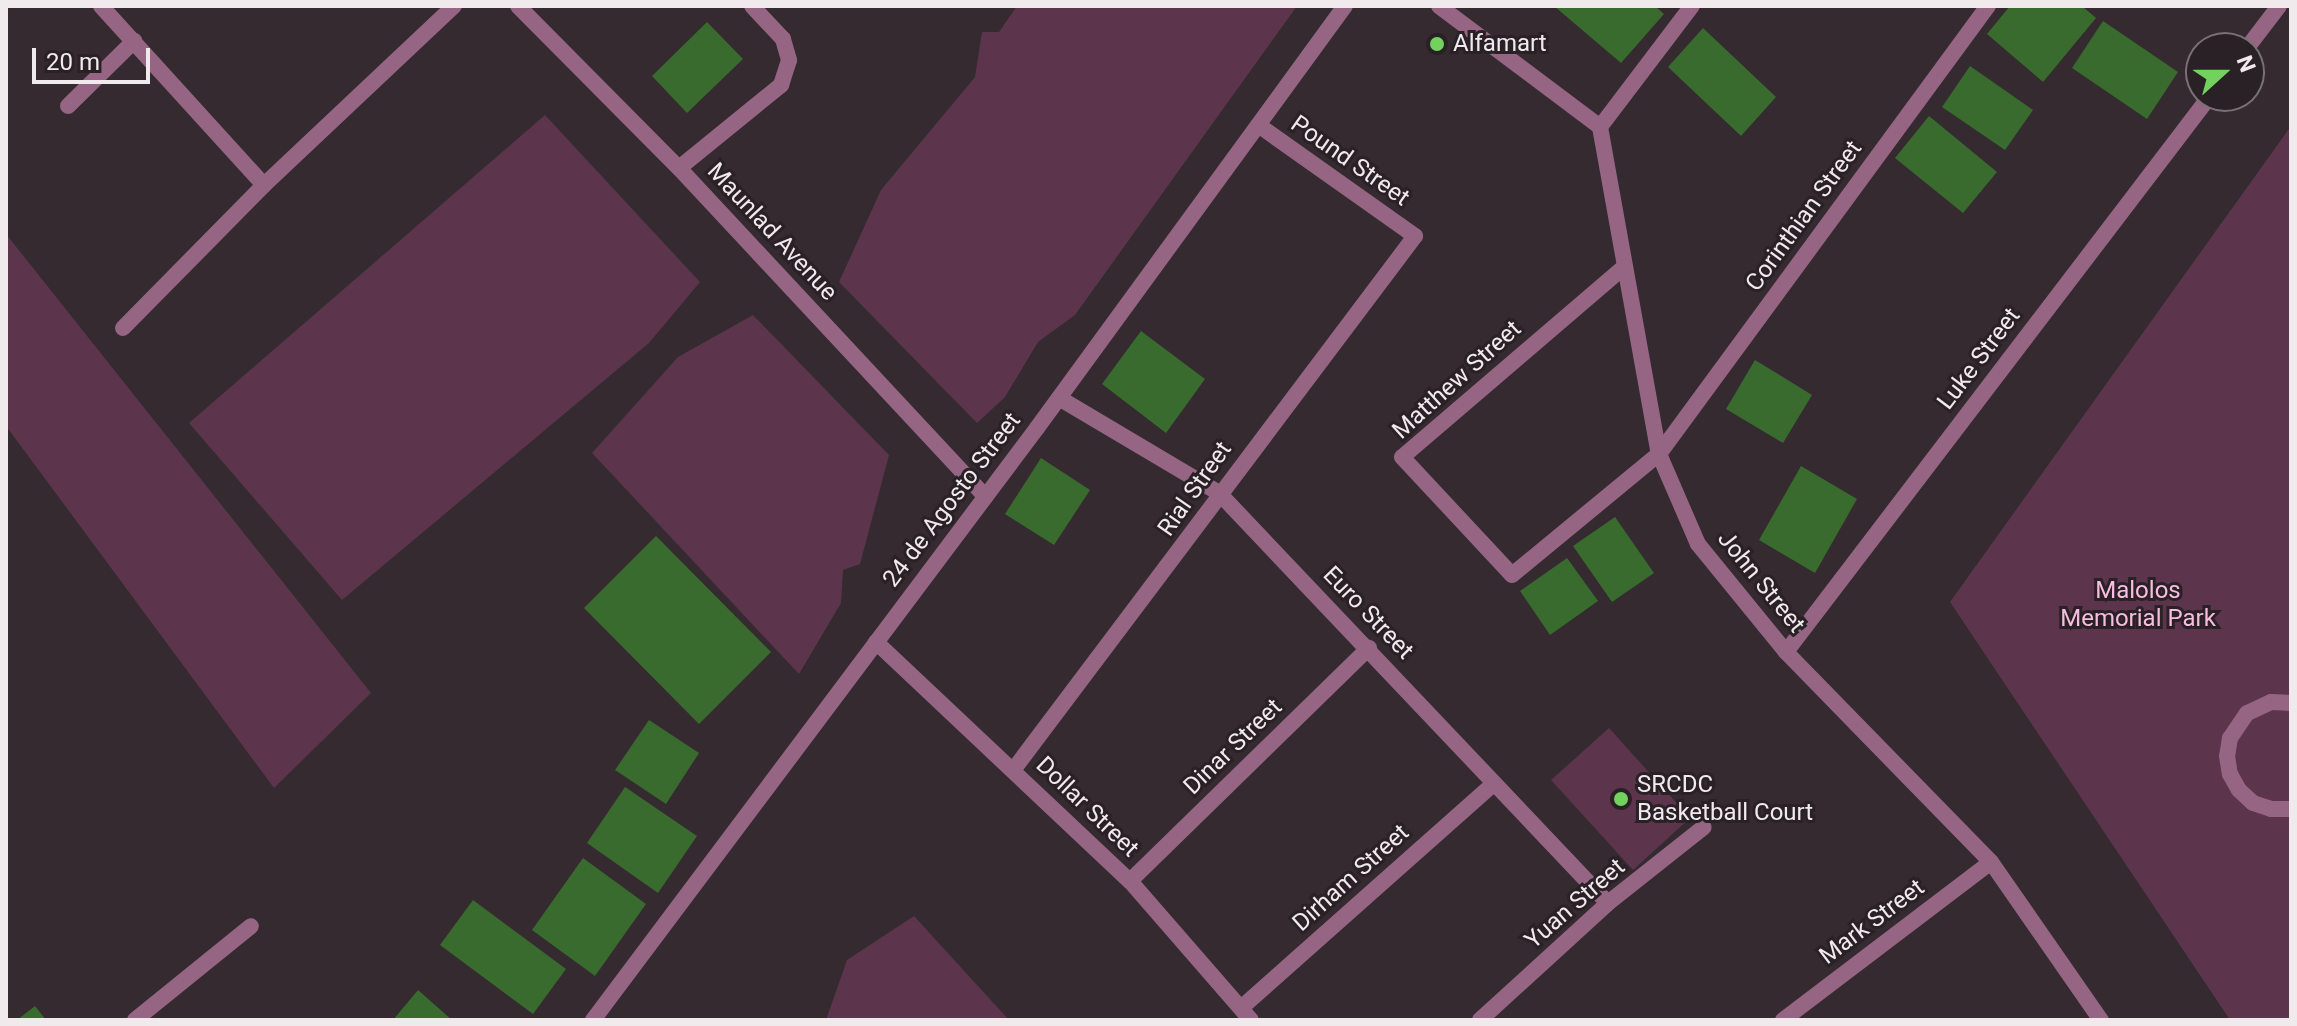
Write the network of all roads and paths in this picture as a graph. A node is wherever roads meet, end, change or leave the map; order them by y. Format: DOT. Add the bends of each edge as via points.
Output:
graph roads {
  1 [pos="101,6"];
  2 [pos="454,6"];
  3 [pos="518,6"];
  4 [pos="752,6"];
  5 [pos="1345,6"];
  6 [pos="1439,6"];
  7 [pos="1692,6"];
  8 [pos="1988,6"];
  9 [pos="2279,6"];
  10 [pos="2259,32"];
  11 [pos="134,41"];
  12 [pos="68,106"];
  13 [pos="2198,112"];
  14 [pos="1258,125"];
  15 [pos="1600,127"];
  16 [pos="679,168"];
  17 [pos="264,185"];
  18 [pos="1415,236"];
  19 [pos="1624,267"];
  20 [pos="123,328"];
  21 [pos="1059,398"];
  22 [pos="1659,454"];
  23 [pos="1219,493"];
  24 [pos="985,496"];
  25 [pos="876,642"];
  26 [pos="1369,648"];
  27 [pos="1786,652"];
  28 [pos="2291,703"];
  29 [pos="1014,769"];
  30 [pos="1493,784"];
  31 [pos="2291,809"];
  32 [pos="1704,827"];
  33 [pos="1991,862"];
  34 [pos="1130,881"];
  35 [pos="1608,903"];
  36 [pos="251,926"];
  37 [pos="1246,1014"];
  38 [pos="135,1020"];
  39 [pos="593,1020"];
  40 [pos="1480,1020"];
  41 [pos="1783,1020"];
  42 [pos="2101,1020"];
  1 -- 11 [label="street"];
  2 -- 17 [label="street"];
  3 -- 16 [label="street, Maunlad Avenue"];
  4 -- 16 [label="street" via="783,39 789,60 781,85"];
  5 -- 14 [label="street, 24 de Agosto Street"];
  6 -- 15 [label="street"];
  7 -- 15 [label="street"];
  8 -- 22 [label="street, Corinthian Street"];
  9 -- 10 [label="street"];
  11 -- 12 [label="street"];
  11 -- 17 [label="street"];
  13 -- 27 [label="street, Luke Street"];
  14 -- 18 [label="street, Pound Street"];
  14 -- 21 [label="street, 24 de Agosto Street"];
  15 -- 19 [label="street, John Street"];
  16 -- 24 [label="street, Maunlad Avenue"];
  17 -- 20 [label="street"];
  18 -- 23 [label="street, Rial Street"];
  19 -- 22 [label="street, John Street"];
  19 -- 22 [label="street, Matthew Street" via="1402,457 1512,575"];
  21 -- 23 [label="street, Euro Street"];
  21 -- 24 [label="street, 24 de Agosto Street"];
  22 -- 27 [label="street, John Street" via="1698,544"];
  23 -- 26 [label="street, Euro Street"];
  23 -- 29 [label="street, Rial Street"];
  24 -- 25 [label="street, 24 de Agosto Street"];
  25 -- 29 [label="street, Dollar Street"];
  25 -- 39 [label="street, 24 de Agosto Street"];
  26 -- 30 [label="street, Euro Street"];
  26 -- 34 [label="street, Dinar Street"];
  27 -- 33 [label="street, John Street"];
  28 -- 31 [label="street" via="2271,702 2247,713 2230,738 2227,756 2230,774 2253,803"];
  29 -- 34 [label="street, Dollar Street"];
  30 -- 35 [label="street, Euro Street"];
  30 -- 37 [label="street, Dirham Street"];
  32 -- 35 [label="street, Yuan Street"];
  33 -- 41 [label="street, Mark Street"];
  33 -- 42 [label="street, John Street"];
  34 -- 37 [label="street, Dollar Street"];
  35 -- 40 [label="street, Yuan Street"];
  36 -- 38 [label="street"];
}
